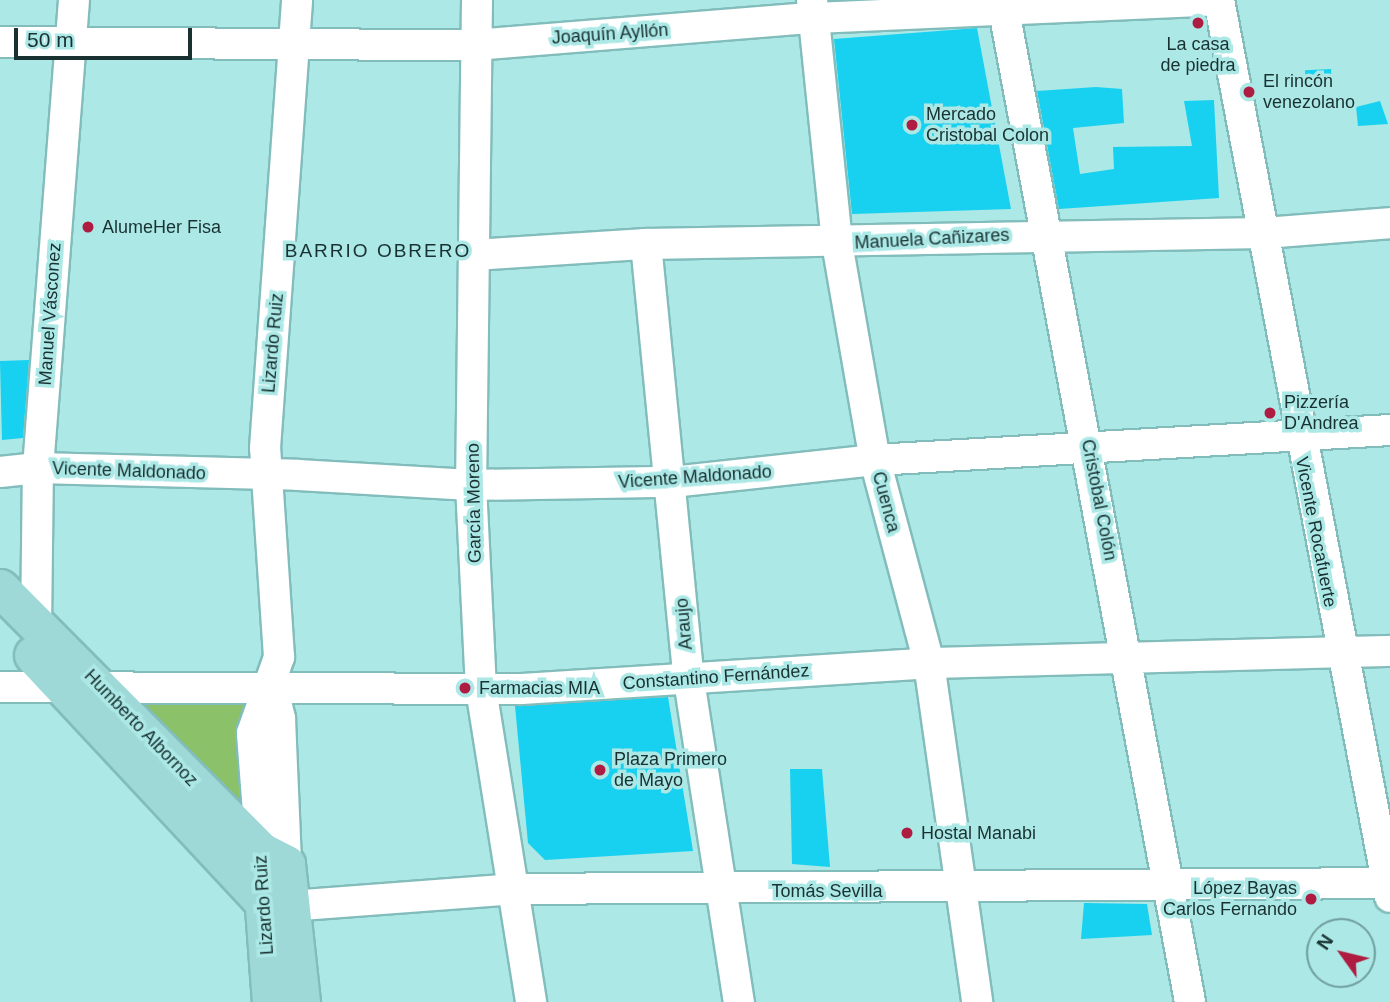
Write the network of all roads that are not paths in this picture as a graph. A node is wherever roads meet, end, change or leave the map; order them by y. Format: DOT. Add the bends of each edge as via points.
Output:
graph roads {
  1 [pos="74,0"];
  2 [pos="297,0"];
  3 [pos="477,0"];
  4 [pos="1219,0"];
  5 [pos="1004,7"];
  6 [pos="813,9"];
  7 [pos="0,42"];
  8 [pos="70,43"];
  9 [pos="296,44"];
  10 [pos="474,45"];
  11 [pos="1390,222"];
  12 [pos="1264,233"];
  13 [pos="1046,234"];
  14 [pos="837,243"];
  15 [pos="646,244"];
  16 [pos="474,255"];
  17 [pos="1390,430"];
  18 [pos="1297,436"];
  19 [pos="1088,446"];
  20 [pos="875,460"];
  21 [pos="38,468"];
  22 [pos="0,472"];
  23 [pos="265,476"];
  24 [pos="672,482"];
  25 [pos="471,485"];
  26 [pos="0,588"];
  27 [pos="0,623"];
  28 [pos="36,628"];
  29 [pos="1390,651"];
  30 [pos="1340,653"];
  31 [pos="1131,660"];
  32 [pos="929,663"];
  33 [pos="689,680"];
  34 [pos="101,684"];
  35 [pos="64,685"];
  36 [pos="272,686"];
  37 [pos="0,687"];
  38 [pos="481,689"];
  39 [pos="273,857"];
  40 [pos="1170,887"];
  41 [pos="1389,888"];
  42 [pos="514,889"];
  43 [pos="719,890"];
  44 [pos="959,891"];
  45 [pos="277,905"];
  46 [pos="271,1002"];
  47 [pos="301,1002"];
  48 [pos="531,1002"];
  49 [pos="739,1002"];
  50 [pos="977,1002"];
  51 [pos="1190,1002"];
  1 -- 8 [label="street, Manuel Vásconez"];
  2 -- 9 [label="street, Lizardo Ruiz"];
  3 -- 10 [label="street, García Moreno"];
  4 -- 5 [label="street, Joaquín Ayllón"];
  4 -- 12 [label="street, Vicente Rocafuerte"];
  5 -- 6 [label="street, Joaquín Ayllón"];
  5 -- 13 [label="street, Cristobal Colón"];
  6 -- 10 [label="street, Joaquín Ayllón"];
  6 -- 14 [label="street, Cuenca"];
  7 -- 8 [label="street, Joaquín Ayllón"];
  8 -- 9 [label="street, Joaquín Ayllón"];
  8 -- 21 [label="street, Manuel Vásconez"];
  9 -- 10 [label="street, Joaquín Ayllón"];
  9 -- 23 [label="street, Lizardo Ruiz"];
  10 -- 16 [label="street, García Moreno"];
  11 -- 12 [label="street, Manuela Cañizares"];
  12 -- 13 [label="street, Manuela Cañizares"];
  12 -- 18 [label="street, Vicente Rocafuerte"];
  13 -- 14 [label="street, Manuela Cañizares"];
  13 -- 19 [label="street, Cristobal Colón"];
  14 -- 15 [label="street, Manuela Cañizares"];
  14 -- 20 [label="street, Cuenca"];
  15 -- 16 [label="street, Manuela Cañizares"];
  15 -- 24 [label="street, Araujo"];
  16 -- 25 [label="street, García Moreno"];
  17 -- 18 [label="street, Vicente Maldonado"];
  18 -- 19 [label="street, Vicente Maldonado"];
  18 -- 30 [label="street, Vicente Rocafuerte"];
  19 -- 20 [label="street, Vicente Maldonado"];
  19 -- 31 [label="street, Cristobal Colón"];
  20 -- 24 [label="street, Vicente Maldonado"];
  20 -- 32 [label="street, Cuenca"];
  21 -- 22 [label="street, Vicente Maldonado"];
  21 -- 23 [label="street, Vicente Maldonado"];
  21 -- 28 [label="street, Manuel Vásconez"];
  23 -- 25 [label="street, Vicente Maldonado"];
  23 -- 36 [label="street, Lizardo Ruiz" via="279,657"];
  24 -- 25 [label="street, Vicente Maldonado"];
  24 -- 33 [label="street, Araujo"];
  25 -- 38 [label="street, García Moreno"];
  26 -- 28 [label="main road, Humberto Albornoz"];
  27 -- 35 [label="main road, Humberto Albornoz"];
  28 -- 34 [label="main road, Humberto Albornoz"];
  29 -- 30 [label="street, Constantino Fernández"];
  30 -- 31 [label="street, Constantino Fernández"];
  30 -- 41 [label="street, Vicente Rocafuerte"];
  31 -- 32 [label="street, Constantino Fernández"];
  31 -- 40 [label="street, Cristobal Colón"];
  32 -- 33 [label="street, Constantino Fernández"];
  32 -- 44 [label="street, Cuenca"];
  33 -- 38 [label="street, Constantino Fernández"];
  33 -- 43 [label="street, Araujo"];
  34 -- 35 [label="street, Constantino Fernández"];
  34 -- 36 [label="street, Constantino Fernández"];
  34 -- 39 [label="main road, Humberto Albornoz"];
  35 -- 37 [label="street, Constantino Fernández"];
  35 -- 45 [label="main road, Humberto Albornoz"];
  36 -- 38 [label="street, Constantino Fernández"];
  36 -- 39 [label="street, Lizardo Ruiz" via="252,733"];
  38 -- 42 [label="street, García Moreno"];
  39 -- 45 [label="main road, Lizardo Ruiz"];
  40 -- 41 [label="street, Tomás Sevilla"];
  40 -- 44 [label="street, Tomás Sevilla"];
  40 -- 51 [label="street, Cristobal Colón"];
  42 -- 43 [label="street, Tomás Sevilla"];
  42 -- 45 [label="street, Tomás Sevilla"];
  42 -- 48 [label="street, García Moreno"];
  43 -- 44 [label="street, Tomás Sevilla"];
  43 -- 49 [label="street, Araujo"];
  44 -- 50 [label="street, Cuenca"];
  45 -- 46 [label="main road, Lizardo Ruiz"];
  45 -- 47 [label="main road, Lizardo Ruiz"];
}
